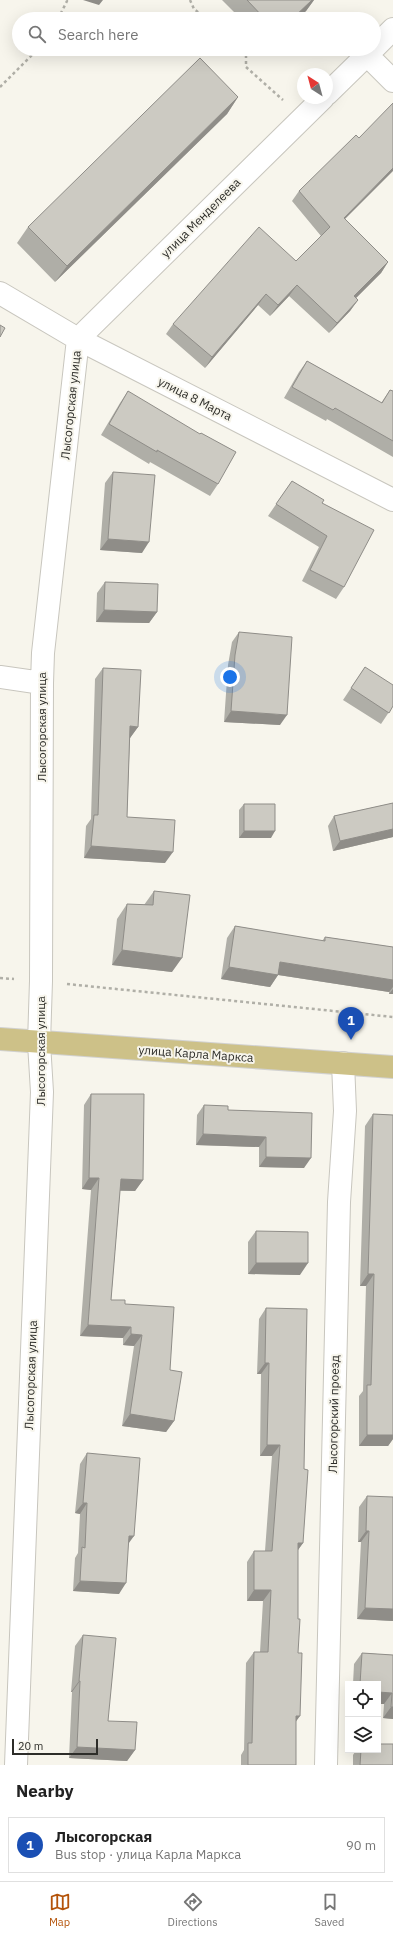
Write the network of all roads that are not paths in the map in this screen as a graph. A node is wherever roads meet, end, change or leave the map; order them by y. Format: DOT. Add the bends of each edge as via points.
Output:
graph roads {
  1 [pos="393,29"];
  2 [pos="381,40"];
  3 [pos="365,56"];
  4 [pos="375,56"];
  5 [pos="393,81"];
  6 [pos="333,88"];
  7 [pos="317,104"];
  8 [pos="0,293"];
  9 [pos="78,338"];
  10 [pos="393,500"];
  11 [pos="0,677"];
  12 [pos="42,683"];
  13 [pos="0,1039"];
  14 [pos="39,1043"];
  15 [pos="343,1063"];
  16 [pos="393,1067"];
  17 [pos="16,1765"];
  18 [pos="326,1765"];
  1 -- 2 [label="street"];
  3 -- 6 [label="street"];
  4 -- 5 [label="street"];
  7 -- 9 [label="street, улица Менделеева"];
  8 -- 9 [label="street, улица 8 Марта"];
  9 -- 10 [label="street, улица 8 Марта"];
  9 -- 12 [label="street, Лысогорская улица" via="43,654"];
  11 -- 12 [label="street"];
  12 -- 14 [label="street, Лысогорская улица"];
  13 -- 14 [label="main road, улица Карла Маркса"];
  14 -- 15 [label="main road, улица Карла Маркса"];
  14 -- 17 [label="street, Лысогорская улица" via="42,1092"];
  15 -- 16 [label="main road, улица Карла Маркса"];
  15 -- 18 [label="street, Лысогорский проезд" via="345,1112 339,1202"];
}
